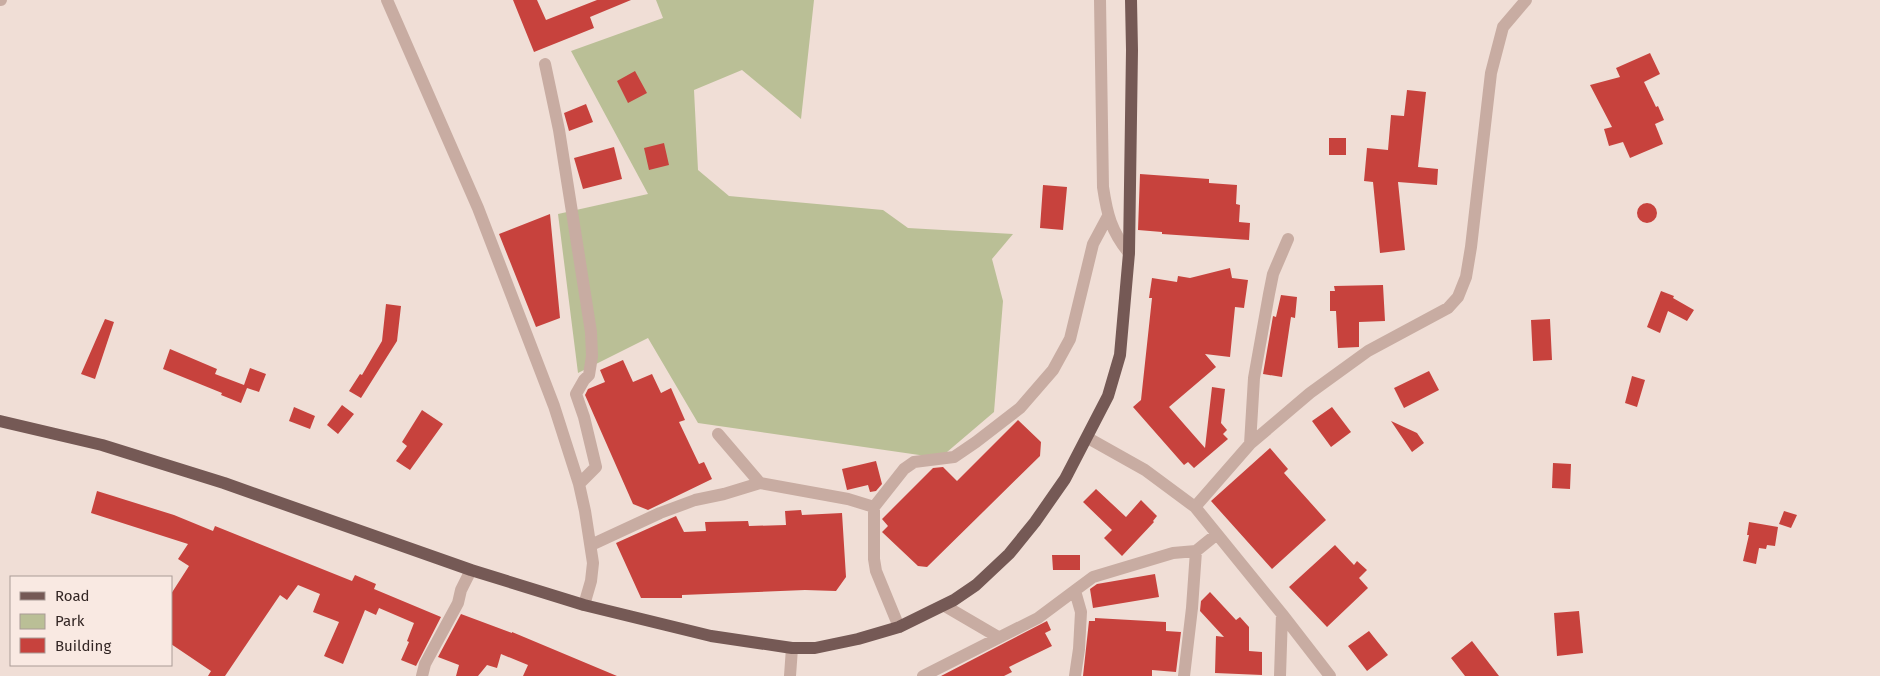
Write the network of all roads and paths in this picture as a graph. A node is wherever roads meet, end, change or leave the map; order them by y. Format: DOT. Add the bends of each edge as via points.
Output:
graph roads {
  1 [pos="387,0"];
  2 [pos="1100,0"];
  3 [pos="1131,0"];
  4 [pos="1526,0"];
  5 [pos="545,64"];
  6 [pos="1108,216"];
  7 [pos="1288,239"];
  8 [pos="1129,253"];
  9 [pos="0,421"];
  10 [pos="718,434"];
  11 [pos="1088,438"];
  12 [pos="1250,444"];
  13 [pos="760,483"];
  14 [pos="579,484"];
  15 [pos="874,507"];
  16 [pos="1194,507"];
  17 [pos="1217,534"];
  18 [pos="590,545"];
  19 [pos="1196,551"];
  20 [pos="471,570"];
  21 [pos="1075,591"];
  22 [pos="584,605"];
  23 [pos="945,606"];
  24 [pos="1282,614"];
  25 [pos="899,627"];
  26 [pos="998,637"];
  27 [pos="792,648"];
  28 [pos="422,676"];
  29 [pos="790,676"];
  30 [pos="923,676"];
  31 [pos="1075,676"];
  32 [pos="1184,676"];
  33 [pos="1280,676"];
  34 [pos="1330,676"];
  1 -- 14 [label="street" via="478,208 554,406"];
  2 -- 6 [label="street" via="1103,187"];
  3 -- 8 [label="main road"];
  4 -- 12 [label="street" via="1503,27 1491,73 1471,247 1466,277 1458,297 1448,308 1368,351 1310,393"];
  5 -- 14 [label="street" via="559,130 591,332 590,375 576,394 596,467"];
  6 -- 8 [label="street" via="1119,241"];
  6 -- 15 [label="street" via="1093,244 1070,339 1053,370 1020,408 954,457 914,462 904,469"];
  7 -- 12 [label="street" via="1273,274 1269,294 1254,378"];
  8 -- 11 [label="main road" via="1120,355 1108,396"];
  9 -- 20 [label="main road" via="102,445 215,480"];
  10 -- 13 [label="street"];
  11 -- 16 [label="street" via="1145,470"];
  11 -- 23 [label="main road" via="1064,480 1009,554 976,585"];
  12 -- 16 [label="street"];
  13 -- 15 [label="street"];
  13 -- 18 [label="street" via="695,500"];
  14 -- 18 [label="street"];
  15 -- 25 [label="street" via="876,571"];
  16 -- 17 [label="street"];
  17 -- 19 [label="street"];
  17 -- 24 [label="street"];
  18 -- 22 [label="street" via="593,562"];
  19 -- 21 [label="street" via="1173,553 1118,568 1093,577"];
  19 -- 32 [label="street"];
  20 -- 22 [label="main road"];
  20 -- 28 [label="street"];
  21 -- 26 [label="street" via="1038,618"];
  21 -- 31 [label="street" via="1081,612"];
  22 -- 27 [label="main road" via="711,636"];
  23 -- 25 [label="main road"];
  23 -- 26 [label="street"];
  24 -- 33 [label="street"];
  24 -- 34 [label="street"];
  25 -- 27 [label="main road" via="858,640 815,648"];
  26 -- 30 [label="street"];
  27 -- 29 [label="street"];
}
